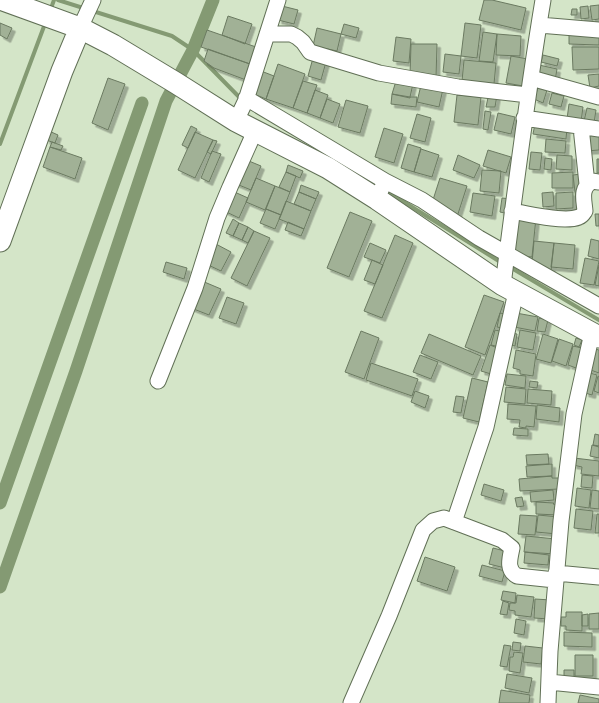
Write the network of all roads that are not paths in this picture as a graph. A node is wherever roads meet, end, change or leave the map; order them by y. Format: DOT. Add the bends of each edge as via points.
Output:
graph roads {
  1 [pos="2,0"];
  2 [pos="93,0"];
  3 [pos="278,0"];
  4 [pos="543,0"];
  5 [pos="84,21"];
  6 [pos="538,25"];
  7 [pos="599,30"];
  8 [pos="267,34"];
  9 [pos="531,78"];
  10 [pos="528,95"];
  11 [pos="599,97"];
  12 [pos="242,108"];
  13 [pos="524,118"];
  14 [pos="581,127"];
  15 [pos="599,129"];
  16 [pos="255,131"];
  17 [pos="593,183"];
  18 [pos="381,190"];
  19 [pos="512,211"];
  20 [pos="0,240"];
  21 [pos="506,254"];
  22 [pos="507,283"];
  23 [pos="599,306"];
  24 [pos="595,335"];
  25 [pos="158,380"];
  26 [pos="454,522"];
  27 [pos="556,577"];
  28 [pos="599,577"];
  29 [pos="548,682"];
  30 [pos="599,687"];
  31 [pos="350,703"];
  32 [pos="548,703"];
  1 -- 5 [label="main road" via="46,16"];
  2 -- 5 [label="street"];
  3 -- 8 [label="street"];
  4 -- 6 [label="street"];
  5 -- 12 [label="main road" via="113,45 176,83"];
  5 -- 20 [label="main road" via="62,70"];
  6 -- 7 [label="street"];
  6 -- 9 [label="street"];
  8 -- 10 [label="street" via="291,34 310,52 379,73 458,87"];
  8 -- 12 [label="street"];
  9 -- 10 [label="street"];
  9 -- 11 [label="street"];
  10 -- 13 [label="street"];
  12 -- 16 [label="main road"];
  12 -- 18 [label="street"];
  13 -- 14 [label="street"];
  13 -- 19 [label="street"];
  14 -- 15 [label="street"];
  14 -- 17 [label="street"];
  16 -- 18 [label="main road" via="328,168"];
  16 -- 25 [label="street" via="220,212 195,288"];
  17 -- 19 [label="street" via="584,187 586,211 578,218 562,219"];
  18 -- 21 [label="street" via="422,200"];
  18 -- 22 [label="main road"];
  19 -- 21 [label="street"];
  21 -- 22 [label="street"];
  21 -- 23 [label="street"];
  22 -- 24 [label="main road"];
  22 -- 26 [label="street" via="486,427"];
  24 -- 27 [label="street" via="574,414"];
  26 -- 27 [label="street" via="502,540 512,548 509,562 513,574"];
  26 -- 31 [label="street" via="444,518 438,519 423,530 389,616"];
  27 -- 28 [label="street"];
  27 -- 29 [label="street"];
  29 -- 30 [label="street"];
  29 -- 32 [label="street"];
}
